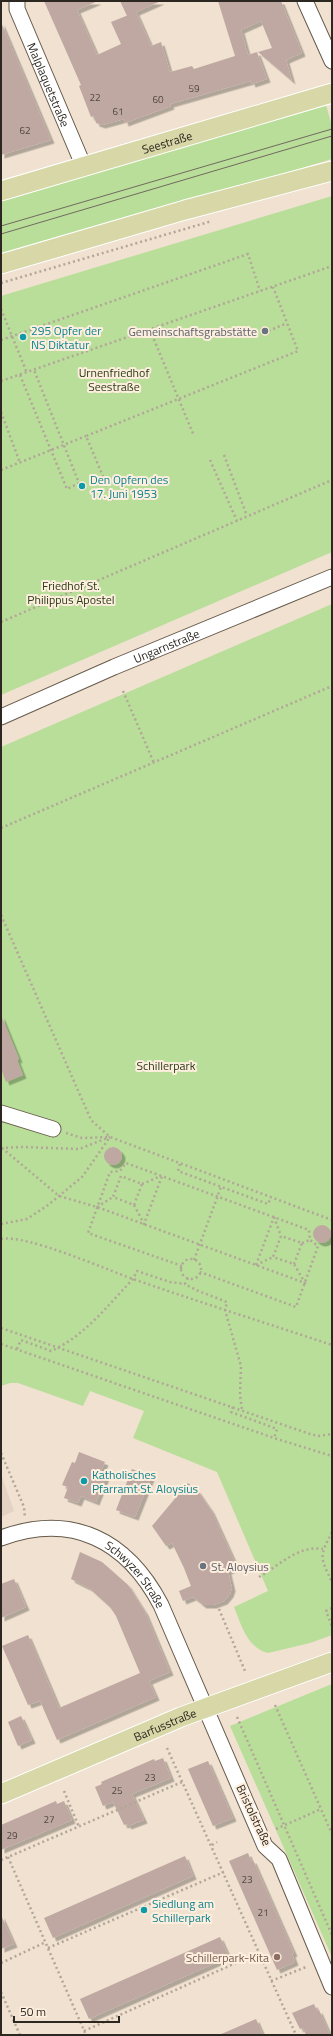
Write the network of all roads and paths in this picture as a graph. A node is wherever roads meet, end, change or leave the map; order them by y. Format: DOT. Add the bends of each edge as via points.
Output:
graph roads {
  1 [pos="17,1"];
  2 [pos="305,1"];
  3 [pos="332,61"];
  4 [pos="332,93"];
  5 [pos="84,167"];
  6 [pos="332,171"];
  7 [pos="1,191"];
  8 [pos="213,221"];
  9 [pos="1,264"];
  10 [pos="332,266"];
  11 [pos="1,283"];
  12 [pos="273,286"];
  13 [pos="260,291"];
  14 [pos="1,309"];
  15 [pos="287,323"];
  16 [pos="150,330"];
  17 [pos="264,333"];
  18 [pos="13,336"];
  19 [pos="1,340"];
  20 [pos="34,370"];
  21 [pos="27,372"];
  22 [pos="20,375"];
  23 [pos="1,381"];
  24 [pos="179,399"];
  25 [pos="1,412"];
  26 [pos="6,424"];
  27 [pos="1,426"];
  28 [pos="86,436"];
  29 [pos="194,436"];
  30 [pos="64,445"];
  31 [pos="51,450"];
  32 [pos="224,455"];
  33 [pos="210,460"];
  34 [pos="20,463"];
  35 [pos="1,470"];
  36 [pos="332,480"];
  37 [pos="113,500"];
  38 [pos="247,516"];
  39 [pos="237,521"];
  40 [pos="332,577"];
  41 [pos="1,622"];
  42 [pos="332,686"];
  43 [pos="123,691"];
  44 [pos="1,717"];
  45 [pos="154,763"];
  46 [pos="1,828"];
  47 [pos="1,915"];
  48 [pos="1,1113"];
  49 [pos="53,1129"];
  50 [pos="110,1137"];
  51 [pos="2,1148"];
  52 [pos="180,1164"];
  53 [pos="118,1172"];
  54 [pos="121,1176"];
  55 [pos="162,1176"];
  56 [pos="142,1184"];
  57 [pos="221,1187"];
  58 [pos="59,1196"];
  59 [pos="217,1196"];
  60 [pos="113,1197"];
  61 [pos="271,1197"];
  62 [pos="134,1205"];
  63 [pos="97,1207"];
  64 [pos="274,1217"];
  65 [pos="332,1220"];
  66 [pos="1,1224"];
  67 [pos="144,1224"];
  68 [pos="281,1236"];
  69 [pos="1,1239"];
  70 [pos="310,1240"];
  71 [pos="302,1243"];
  72 [pos="200,1244"];
  73 [pos="273,1257"];
  74 [pos="194,1260"];
  75 [pos="294,1264"];
  76 [pos="256,1265"];
  77 [pos="182,1266"];
  78 [pos="200,1272"];
  79 [pos="188,1278"];
  80 [pos="133,1279"];
  81 [pos="305,1283"];
  82 [pos="185,1284"];
  83 [pos="225,1310"];
  84 [pos="1,1328"];
  85 [pos="1,1344"];
  86 [pos="332,1346"];
  87 [pos="59,1348"];
  88 [pos="17,1350"];
  89 [pos="233,1406"];
  90 [pos="242,1410"];
  91 [pos="332,1434"];
  92 [pos="274,1438"];
  93 [pos="1,1453"];
  94 [pos="332,1456"];
  95 [pos="25,1519"];
  96 [pos="332,1532"];
  97 [pos="1,1538"];
  98 [pos="323,1549"];
  99 [pos="260,1577"];
  100 [pos="332,1582"];
  101 [pos="332,1608"];
  102 [pos="219,1609"];
  103 [pos="332,1626"];
  104 [pos="332,1662"];
  105 [pos="245,1671"];
  106 [pos="275,1705"];
  107 [pos="206,1708"];
  108 [pos="237,1717"];
  109 [pos="167,1748"];
  110 [pos="182,1782"];
  111 [pos="64,1791"];
  112 [pos="1,1794"];
  113 [pos="321,1809"];
  114 [pos="284,1826"];
  115 [pos="79,1827"];
  116 [pos="276,1829"];
  117 [pos="332,1834"];
  118 [pos="217,1842"];
  119 [pos="212,1845"];
  120 [pos="8,1857"];
  121 [pos="1,1860"];
  122 [pos="224,1872"];
  123 [pos="332,1935"];
  124 [pos="46,1942"];
  125 [pos="48,1948"];
  126 [pos="258,1953"];
  127 [pos="1,1963"];
  128 [pos="306,1967"];
  129 [pos="271,1981"];
  130 [pos="332,1987"];
  131 [pos="1,1992"];
  132 [pos="84,2031"];
  133 [pos="294,2034"];
  134 [pos="20,2035"];
  135 [pos="86,2035"];
  1 -- 5 [label="street, Malplaquetstraße" via="17,9"];
  2 -- 3 [label="street"];
  4 -- 5 [label="main road, Seestraße"];
  5 -- 7 [label="main road, Seestraße"];
  6 -- 9 [label="main road" via="185,210"];
  8 -- 11 [label="path"];
  10 -- 12 [label="path"];
  12 -- 13 [label="path"];
  12 -- 15 [label="path"];
  13 -- 16 [label="path"];
  13 -- 18 [label="path" via="248,254"];
  14 -- 18 [label="path"];
  15 -- 17 [label="path"];
  15 -- 24 [label="path" via="298,351"];
  16 -- 20 [label="path"];
  16 -- 24 [label="path"];
  18 -- 19 [label="path"];
  18 -- 21 [label="path"];
  20 -- 21 [label="path"];
  20 -- 30 [label="path"];
  21 -- 22 [label="path"];
  22 -- 23 [label="path"];
  22 -- 31 [label="path"];
  24 -- 28 [label="path"];
  24 -- 29 [label="path"];
  25 -- 26 [label="path"];
  26 -- 27 [label="path"];
  26 -- 34 [label="path"];
  28 -- 30 [label="path"];
  28 -- 37 [label="path"];
  30 -- 31 [label="path"];
  30 -- 31 [label="path" via="79,483 67,489"];
  31 -- 34 [label="path"];
  32 -- 38 [label="path"];
  33 -- 39 [label="path"];
  34 -- 35 [label="path"];
  36 -- 38 [label="path"];
  38 -- 39 [label="path"];
  39 -- 41 [label="path"];
  40 -- 44 [label="street, Ungarnstraße" via="114,667"];
  42 -- 45 [label="path"];
  43 -- 45 [label="path"];
  45 -- 46 [label="path"];
  47 -- 50 [label="path" via="91,1120"];
  48 -- 49 [label="street"];
  49 -- 50 [label="path" via="82,1138"];
  50 -- 51 [label="path" via="79,1149"];
  50 -- 52 [label="path"];
  50 -- 58 [label="path" via="82,1177"];
  51 -- 58 [label="path"];
  52 -- 57 [label="path" via="178,1171"];
  52 -- 61 [label="path"];
  53 -- 54 [label="path"];
  53 -- 55 [label="path" via="126,1163"];
  53 -- 63 [label="path" via="110,1172"];
  54 -- 56 [label="path"];
  54 -- 60 [label="path"];
  55 -- 56 [label="path"];
  55 -- 59 [label="path"];
  55 -- 67 [label="path"];
  56 -- 62 [label="path"];
  57 -- 59 [label="path"];
  57 -- 61 [label="path" via="268,1204"];
  58 -- 63 [label="path"];
  58 -- 66 [label="path" via="27,1219"];
  59 -- 64 [label="path"];
  59 -- 72 [label="path"];
  60 -- 62 [label="path"];
  60 -- 63 [label="path"];
  61 -- 65 [label="path"];
  62 -- 67 [label="path"];
  63 -- 67 [label="path"];
  63 -- 77 [label="path" via="88,1233"];
  64 -- 68 [label="path"];
  64 -- 70 [label="path" via="309,1230"];
  64 -- 76 [label="path"];
  67 -- 72 [label="path"];
  68 -- 71 [label="path"];
  68 -- 73 [label="path"];
  69 -- 80 [label="path" via="24,1240"];
  70 -- 71 [label="path"];
  70 -- 81 [label="path" via="318,1246"];
  71 -- 75 [label="path"];
  72 -- 74 [label="path"];
  72 -- 76 [label="path"];
  73 -- 75 [label="path"];
  73 -- 76 [label="path"];
  74 -- 77 [label="path" via="187,1260"];
  74 -- 78 [label="path" via="200,1265"];
  75 -- 81 [label="path"];
  76 -- 81 [label="path"];
  77 -- 79 [label="path" via="182,1273"];
  78 -- 79 [label="path" via="195,1278"];
  78 -- 81 [label="path" via="296,1307"];
  79 -- 82 [label="path"];
  80 -- 82 [label="path" via="137,1271"];
  80 -- 83 [label="path"];
  80 -- 87 [label="path" via="85,1329"];
  82 -- 83 [label="path" via="227,1302"];
  83 -- 86 [label="path"];
  83 -- 90 [label="path" via="241,1366"];
  84 -- 87 [label="path"];
  85 -- 88 [label="path"];
  87 -- 88 [label="path" via="52,1351 21,1340"];
  87 -- 89 [label="path"];
  88 -- 92 [label="path"];
  89 -- 90 [label="path"];
  89 -- 92 [label="path" via="231,1412 277,1429"];
  90 -- 91 [label="path" via="310,1434"];
  92 -- 94 [label="path"];
  93 -- 95 [label="path" via="24,1507"];
  96 -- 98 [label="path"];
  97 -- 107 [label="street, Schwyzer Straße" via="33,1529 56,1528 97,1537 122,1553 152,1587"];
  98 -- 99 [label="path" via="302,1550"];
  98 -- 100 [label="path" via="321,1561"];
  101 -- 103 [label="path" via="326,1611"];
  102 -- 105 [label="path"];
  104 -- 107 [label="main road, Barfusstraße"];
  106 -- 113 [label="path"];
  107 -- 112 [label="main road, Barfusstraße"];
  107 -- 130 [label="street, Bristolstraße" via="265,1846 279,1859"];
  108 -- 114 [label="path"];
  109 -- 110 [label="path"];
  110 -- 115 [label="path"];
  110 -- 119 [label="path"];
  111 -- 115 [label="path"];
  113 -- 114 [label="path"];
  113 -- 117 [label="path"];
  114 -- 116 [label="path"];
  114 -- 123 [label="path"];
  115 -- 120 [label="path"];
  118 -- 119 [label="path"];
  119 -- 122 [label="path"];
  120 -- 121 [label="path"];
  120 -- 124 [label="path"];
  122 -- 125 [label="path"];
  122 -- 126 [label="path"];
  124 -- 125 [label="path"];
  124 -- 127 [label="path"];
  125 -- 132 [label="path"];
  126 -- 129 [label="path"];
  126 -- 132 [label="path"];
  128 -- 129 [label="path"];
  129 -- 133 [label="path" via="285,2007"];
  131 -- 134 [label="path"];
  132 -- 135 [label="path"];
}
